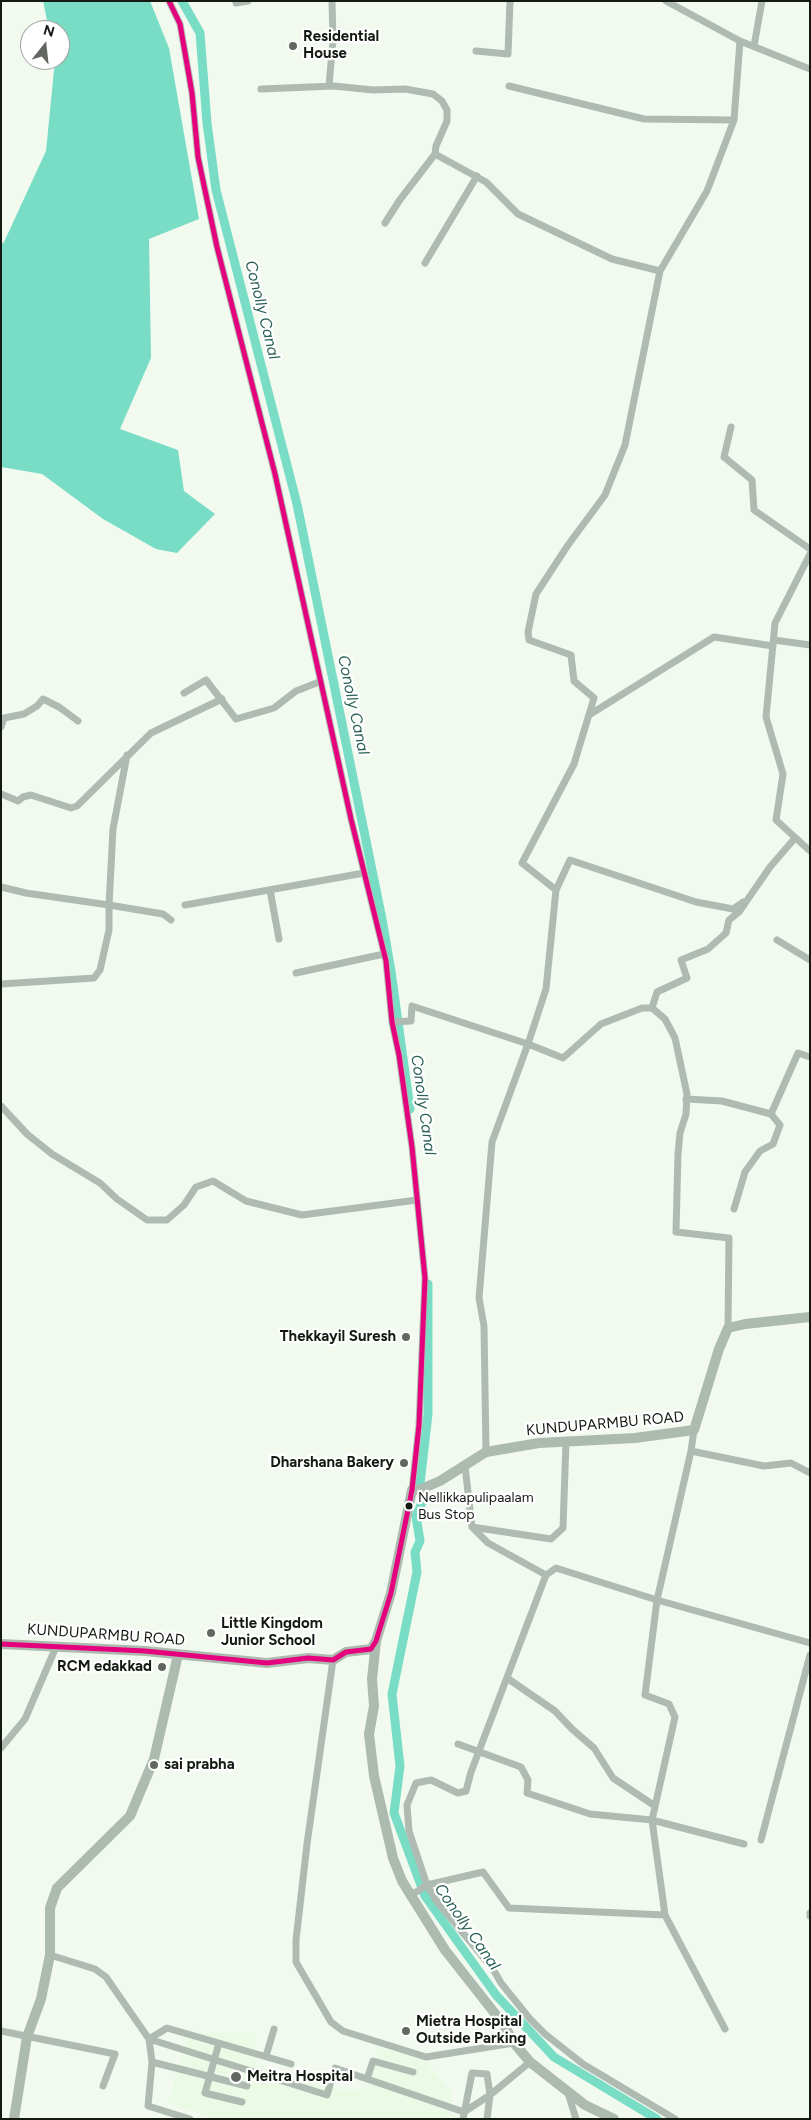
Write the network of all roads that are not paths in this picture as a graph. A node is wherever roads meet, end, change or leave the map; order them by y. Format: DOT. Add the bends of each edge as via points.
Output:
graph roads {
  1 [pos="169,1"];
  2 [pos="248,1"];
  3 [pos="332,1"];
  4 [pos="510,1"];
  5 [pos="666,1"];
  6 [pos="762,1"];
  7 [pos="236,3"];
  8 [pos="674,3"];
  9 [pos="740,41"];
  10 [pos="754,46"];
  11 [pos="476,51"];
  12 [pos="810,69"];
  13 [pos="329,86"];
  14 [pos="509,86"];
  15 [pos="261,89"];
  16 [pos="734,120"];
  17 [pos="435,154"];
  18 [pos="477,176"];
  19 [pos="385,223"];
  20 [pos="425,263"];
  21 [pos="660,271"];
  22 [pos="730,427"];
  23 [pos="810,549"];
  24 [pos="810,554"];
  25 [pos="773,643"];
  26 [pos="810,645"];
  27 [pos="320,682"];
  28 [pos="184,693"];
  29 [pos="222,700"];
  30 [pos="589,715"];
  31 [pos="78,721"];
  32 [pos="1,727"];
  33 [pos="127,755"];
  34 [pos="1,794"];
  35 [pos="796,838"];
  36 [pos="810,851"];
  37 [pos="364,873"];
  38 [pos="1,887"];
  39 [pos="270,890"];
  40 [pos="556,890"];
  41 [pos="746,901"];
  42 [pos="109,905"];
  43 [pos="186,905"];
  44 [pos="171,920"];
  45 [pos="279,939"];
  46 [pos="777,940"];
  47 [pos="384,954"];
  48 [pos="810,960"];
  49 [pos="296,973"];
  50 [pos="1,984"];
  51 [pos="652,1008"];
  52 [pos="393,1022"];
  53 [pos="528,1044"];
  54 [pos="810,1057"];
  55 [pos="686,1099"];
  56 [pos="1,1106"];
  57 [pos="771,1114"];
  58 [pos="417,1200"];
  59 [pos="734,1209"];
  60 [pos="810,1317"];
  61 [pos="728,1328"];
  62 [pos="694,1430"];
  63 [pos="566,1441"];
  64 [pos="486,1452"];
  65 [pos="691,1452"];
  66 [pos="465,1466"];
  67 [pos="810,1473"];
  68 [pos="420,1489"];
  69 [pos="472,1527"];
  70 [pos="546,1575"];
  71 [pos="657,1600"];
  72 [pos="376,1641"];
  73 [pos="810,1642"];
  74 [pos="1,1644"];
  75 [pos="56,1647"];
  76 [pos="178,1655"];
  77 [pos="810,1655"];
  78 [pos="333,1660"];
  79 [pos="507,1678"];
  80 [pos="458,1744"];
  81 [pos="1,1748"];
  82 [pos="479,1752"];
  83 [pos="655,1806"];
  84 [pos="652,1820"];
  85 [pos="761,1840"];
  86 [pos="744,1844"];
  87 [pos="427,1886"];
  88 [pos="410,1896"];
  89 [pos="665,1914"];
  90 [pos="50,1955"];
  91 [pos="274,2029"];
  92 [pos="724,2029"];
  93 [pos="1,2031"];
  94 [pos="27,2038"];
  95 [pos="149,2039"];
  96 [pos="219,2043"];
  97 [pos="514,2043"];
  98 [pos="266,2056"];
  99 [pos="214,2059"];
  100 [pos="152,2062"];
  101 [pos="530,2062"];
  102 [pos="291,2064"];
  103 [pos="413,2072"];
  104 [pos="209,2075"];
  105 [pos="367,2078"];
  106 [pos="103,2086"];
  107 [pos="247,2086"];
  108 [pos="568,2092"];
  109 [pos="490,2095"];
  110 [pos="242,2102"];
  111 [pos="464,2115"];
  112 [pos="14,2119"];
  113 [pos="190,2119"];
  114 [pos="487,2119"];
  115 [pos="576,2119"];
  116 [pos="614,2119"];
  117 [pos="675,2119"];
  1 -- 27 [label="street" via="180,24 192,93 198,157 275,474"];
  2 -- 7 [label="street"];
  3 -- 13 [label="street"];
  4 -- 11 [label="street" via="508,54"];
  5 -- 8 [label="street"];
  6 -- 10 [label="street"];
  8 -- 9 [label="street"];
  9 -- 10 [label="street"];
  9 -- 16 [label="street"];
  10 -- 12 [label="street"];
  13 -- 15 [label="street"];
  13 -- 17 [label="street" via="405,89 433,94 447,110 447,121"];
  14 -- 16 [label="street" via="644,119"];
  16 -- 21 [label="street" via="707,191"];
  17 -- 18 [label="street"];
  17 -- 19 [label="street"];
  18 -- 20 [label="street"];
  18 -- 21 [label="street" via="518,214 612,259"];
  21 -- 30 [label="street" via="625,445 605,496 536,594 528,632 530,640 571,655 574,681 594,698"];
  22 -- 23 [label="street" via="724,457 752,480 754,510"];
  24 -- 25 [label="street" via="775,623"];
  25 -- 26 [label="street"];
  25 -- 30 [label="street" via="714,638"];
  25 -- 35 [label="street" via="766,717 783,774 776,820"];
  27 -- 29 [label="street" via="296,691 274,708 236,719"];
  27 -- 37 [label="street"];
  28 -- 29 [label="street" via="206,680"];
  29 -- 33 [label="street" via="151,733"];
  30 -- 40 [label="street" via="574,764 522,862"];
  31 -- 32 [label="street" via="43,699 24,714 4,718"];
  33 -- 34 [label="street" via="78,806 71,808 30,795 18,801"];
  33 -- 42 [label="street" via="114,829"];
  35 -- 36 [label="street"];
  35 -- 41 [label="street"];
  37 -- 39 [label="street"];
  37 -- 47 [label="street"];
  38 -- 42 [label="street"];
  39 -- 43 [label="street"];
  39 -- 45 [label="street"];
  40 -- 41 [label="street" via="570,860 696,902 733,909"];
  40 -- 53 [label="street" via="546,989"];
  41 -- 51 [label="street" via="729,920 726,933 708,949 681,960 687,978 657,992"];
  42 -- 44 [label="street" via="163,914"];
  42 -- 50 [label="street" via="110,930 100,970 94,978"];
  46 -- 48 [label="street"];
  47 -- 49 [label="street"];
  47 -- 52 [label="street"];
  51 -- 53 [label="street" via="642,1008 601,1024 563,1058"];
  51 -- 55 [label="street" via="665,1019 675,1038"];
  52 -- 53 [label="street" via="411,1021 412,1006"];
  52 -- 58 [label="street" via="400,1055"];
  53 -- 64 [label="street" via="492,1142 479,1298 484,1326"];
  54 -- 57 [label="street" via="798,1053"];
  55 -- 57 [label="street" via="722,1101"];
  55 -- 61 [label="street" via="678,1147 676,1232 729,1238"];
  56 -- 58 [label="street" via="26,1134 100,1183 147,1220 167,1220 184,1205 196,1187 213,1181 246,1200 302,1215"];
  57 -- 59 [label="street" via="780,1126 773,1144 760,1151 745,1172"];
  58 -- 68 [label="street" via="425,1278 419,1425"];
  60 -- 61 [label="main road"];
  61 -- 62 [label="main road, KUNDUPARMBU ROAD"];
  62 -- 63 [label="main road, KUNDUPARMBU ROAD" via="635,1438"];
  62 -- 65 [label="street"];
  63 -- 64 [label="main road, KUNDUPARMBU ROAD"];
  63 -- 69 [label="street" via="563,1528 551,1539"];
  64 -- 66 [label="main road, KUNDUPARMBU ROAD"];
  65 -- 67 [label="street" via="764,1466 791,1463"];
  65 -- 71 [label="street"];
  66 -- 68 [label="main road, KUNDUPARMBU ROAD"];
  66 -- 69 [label="street"];
  68 -- 72 [label="main road"];
  69 -- 70 [label="street" via="488,1543"];
  70 -- 71 [label="street" via="556,1568"];
  70 -- 79 [label="street"];
  71 -- 73 [label="street"];
  71 -- 83 [label="street" via="645,1695 669,1704 675,1717"];
  72 -- 78 [label="main road, KUNDUPARMBU ROAD" via="370,1648 346,1652"];
  72 -- 88 [label="main road" via="372,1679 374,1706 369,1734 374,1776 393,1858"];
  74 -- 75 [label="main road, KUNDUPARMBU ROAD"];
  75 -- 76 [label="main road, KUNDUPARMBU ROAD"];
  75 -- 81 [label="street" via="25,1719"];
  76 -- 78 [label="main road, KUNDUPARMBU ROAD" via="267,1663 308,1658"];
  76 -- 90 [label="main road" via="154,1759 130,1816 57,1888 50,1908"];
  77 -- 85 [label="street"];
  78 -- 97 [label="street" via="307,1844 296,1962 331,2022 343,2031 426,2057"];
  79 -- 82 [label="street"];
  79 -- 83 [label="street" via="555,1711 594,1748 613,1778"];
  80 -- 82 [label="street"];
  82 -- 84 [label="street" via="521,1767 528,1780 527,1793 590,1814"];
  82 -- 87 [label="street" via="466,1791 458,1793 431,1780 416,1783 407,1805 409,1831"];
  83 -- 84 [label="street"];
  84 -- 86 [label="street"];
  84 -- 89 [label="street"];
  87 -- 88 [label="street"];
  87 -- 89 [label="street" via="483,1872 509,1908"];
  87 -- 117 [label="street" via="438,1904 493,1969 501,1984 545,2034 602,2076"];
  88 -- 97 [label="main road"];
  89 -- 92 [label="street"];
  90 -- 94 [label="main road" via="41,1998"];
  90 -- 95 [label="street" via="95,1969 106,1978"];
  91 -- 98 [label="street"];
  93 -- 94 [label="street"];
  94 -- 106 [label="street" via="114,2054"];
  94 -- 112 [label="main road"];
  95 -- 96 [label="street" via="167,2028"];
  95 -- 99 [label="street"];
  95 -- 100 [label="street"];
  96 -- 98 [label="street"];
  96 -- 99 [label="street"];
  97 -- 101 [label="main road"];
  98 -- 102 [label="street"];
  99 -- 104 [label="street"];
  99 -- 105 [label="street" via="327,2095 335,2068"];
  100 -- 104 [label="street"];
  100 -- 113 [label="street" via="148,2106"];
  101 -- 108 [label="main road"];
  101 -- 109 [label="street"];
  103 -- 105 [label="street" via="373,2061"];
  104 -- 107 [label="street"];
  104 -- 110 [label="street" via="205,2093"];
  105 -- 111 [label="street"];
  108 -- 115 [label="street"];
  108 -- 116 [label="main road" via="585,2105"];
  109 -- 111 [label="street"];
  109 -- 111 [label="street" via="487,2074 472,2073"];
  109 -- 114 [label="street"];
}
